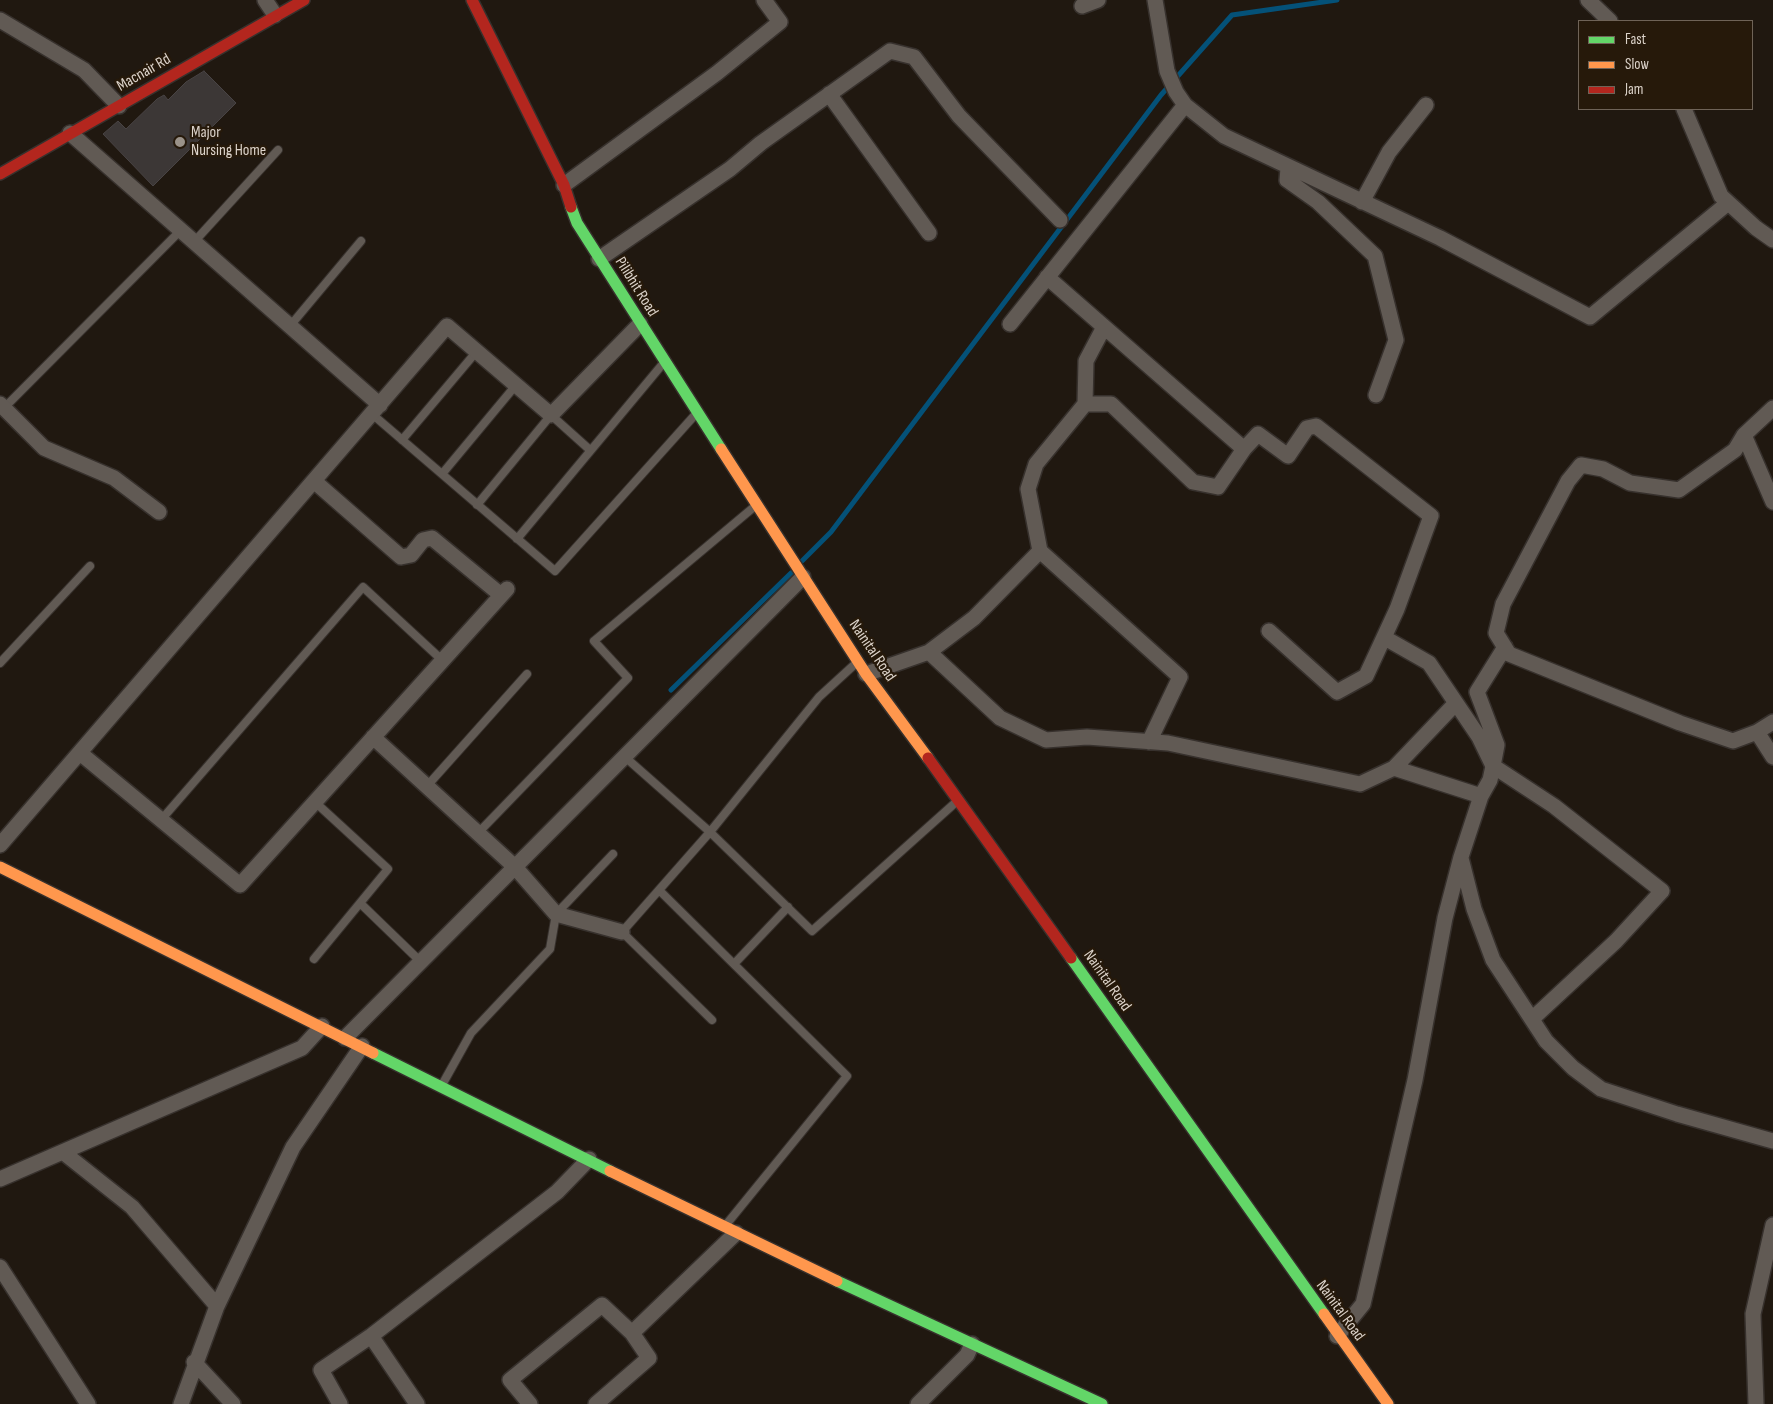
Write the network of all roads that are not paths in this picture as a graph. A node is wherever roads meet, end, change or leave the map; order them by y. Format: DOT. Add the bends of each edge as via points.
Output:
graph roads {
  1 [pos="265,0"];
  2 [pos="304,0"];
  3 [pos="472,0"];
  4 [pos="764,0"];
  5 [pos="1098,0"];
  6 [pos="1155,0"];
  7 [pos="1588,0"];
  8 [pos="1082,6"];
  9 [pos="275,15"];
  10 [pos="0,20"];
  11 [pos="1609,20"];
  12 [pos="829,94"];
  13 [pos="1185,105"];
  14 [pos="1426,105"];
  15 [pos="119,106"];
  16 [pos="1684,110"];
  17 [pos="70,133"];
  18 [pos="278,150"];
  19 [pos="1288,168"];
  20 [pos="0,174"];
  21 [pos="564,185"];
  22 [pos="1362,202"];
  23 [pos="1728,203"];
  24 [pos="1060,220"];
  25 [pos="181,230"];
  26 [pos="929,233"];
  27 [pos="1773,240"];
  28 [pos="361,241"];
  29 [pos="194,242"];
  30 [pos="599,259"];
  31 [pos="1047,277"];
  32 [pos="640,324"];
  33 [pos="1010,324"];
  34 [pos="290,326"];
  35 [pos="1104,327"];
  36 [pos="477,351"];
  37 [pos="664,362"];
  38 [pos="516,385"];
  39 [pos="1376,395"];
  40 [pos="1085,404"];
  41 [pos="2,406"];
  42 [pos="1773,408"];
  43 [pos="376,409"];
  44 [pos="697,412"];
  45 [pos="551,415"];
  46 [pos="1744,435"];
  47 [pos="402,440"];
  48 [pos="1244,449"];
  49 [pos="590,450"];
  50 [pos="442,474"];
  51 [pos="314,481"];
  52 [pos="1773,502"];
  53 [pos="477,504"];
  54 [pos="756,505"];
  55 [pos="159,512"];
  56 [pos="517,538"];
  57 [pos="1040,551"];
  58 [pos="90,566"];
  59 [pos="803,576"];
  60 [pos="1269,631"];
  61 [pos="1385,638"];
  62 [pos="1505,647"];
  63 [pos="929,652"];
  64 [pos="442,660"];
  65 [pos="0,663"];
  66 [pos="862,668"];
  67 [pos="527,674"];
  68 [pos="1456,702"];
  69 [pos="1773,722"];
  70 [pos="1757,732"];
  71 [pos="373,737"];
  72 [pos="1149,742"];
  73 [pos="80,753"];
  74 [pos="625,756"];
  75 [pos="1773,757"];
  76 [pos="1493,766"];
  77 [pos="1394,768"];
  78 [pos="427,786"];
  79 [pos="1481,796"];
  80 [pos="959,800"];
  81 [pos="315,802"];
  82 [pos="161,820"];
  83 [pos="710,832"];
  84 [pos="478,833"];
  85 [pos="0,846"];
  86 [pos="613,854"];
  87 [pos="1461,857"];
  88 [pos="515,867"];
  89 [pos="0,868"];
  90 [pos="659,890"];
  91 [pos="360,903"];
  92 [pos="788,907"];
  93 [pos="556,914"];
  94 [pos="622,932"];
  95 [pos="314,959"];
  96 [pos="421,962"];
  97 [pos="734,964"];
  98 [pos="1532,1019"];
  99 [pos="712,1020"];
  100 [pos="322,1026"];
  101 [pos="345,1038"];
  102 [pos="362,1046"];
  103 [pos="441,1086"];
  104 [pos="1773,1141"];
  105 [pos="64,1153"];
  106 [pos="588,1159"];
  107 [pos="0,1179"];
  108 [pos="1773,1225"];
  109 [pos="730,1230"];
  110 [pos="0,1267"];
  111 [pos="217,1306"];
  112 [pos="632,1333"];
  113 [pos="371,1336"];
  114 [pos="1337,1336"];
  115 [pos="972,1344"];
  116 [pos="194,1362"];
  117 [pos="86,1404"];
  118 [pos="181,1404"];
  119 [pos="233,1404"];
  120 [pos="340,1404"];
  121 [pos="417,1404"];
  122 [pos="530,1404"];
  123 [pos="596,1404"];
  124 [pos="918,1404"];
  125 [pos="1102,1404"];
  126 [pos="1388,1404"];
  127 [pos="1756,1404"];
  1 -- 9 [label="street"];
  2 -- 9 [label="main road, Macnair Rd"];
  3 -- 21 [label="main road, Pilibhit Road"];
  4 -- 21 [label="street" via="780,22 717,73"];
  5 -- 8 [label="street"];
  6 -- 13 [label="street" via="1168,71"];
  7 -- 11 [label="street"];
  9 -- 15 [label="main road, Macnair Rd"];
  10 -- 15 [label="street" via="84,70"];
  12 -- 24 [label="street" via="890,51 914,57 958,116"];
  12 -- 26 [label="street"];
  12 -- 30 [label="street" via="730,169"];
  13 -- 19 [label="street" via="1224,136"];
  13 -- 31 [label="street"];
  14 -- 22 [label="street" via="1389,152"];
  15 -- 17 [label="main road, Macnair Rd"];
  16 -- 23 [label="street" via="1721,196"];
  17 -- 20 [label="main road, Macnair Rd"];
  17 -- 25 [label="street"];
  18 -- 29 [label="lane"];
  19 -- 22 [label="street"];
  19 -- 39 [label="street" via="1287,180 1318,202 1375,256 1396,340"];
  21 -- 30 [label="main road, Pilibhit Road" via="577,223"];
  22 -- 23 [label="street" via="1440,238 1590,317"];
  23 -- 27 [label="street"];
  25 -- 29 [label="street"];
  25 -- 41 [label="lane"];
  28 -- 34 [label="lane"];
  29 -- 34 [label="street"];
  30 -- 32 [label="main road, Pilibhit Road"];
  31 -- 33 [label="street"];
  31 -- 35 [label="street"];
  32 -- 37 [label="main road, Pilibhit Road"];
  32 -- 45 [label="street"];
  34 -- 43 [label="street"];
  35 -- 40 [label="street" via="1086,361"];
  35 -- 48 [label="street"];
  36 -- 38 [label="street"];
  36 -- 43 [label="street" via="447,326"];
  36 -- 47 [label="lane"];
  37 -- 44 [label="main road, Pilibhit Road"];
  37 -- 49 [label="lane"];
  38 -- 45 [label="street"];
  38 -- 50 [label="lane"];
  40 -- 48 [label="street" via="1111,404 1193,482 1218,488"];
  40 -- 57 [label="street" via="1036,464 1030,481 1028,489"];
  41 -- 55 [label="street" via="44,448 114,478"];
  42 -- 46 [label="street"];
  43 -- 47 [label="lane"];
  43 -- 51 [label="street"];
  44 -- 54 [label="main road, Pilibhit Road"];
  44 -- 56 [label="lane" via="555,571"];
  45 -- 49 [label="lane"];
  45 -- 53 [label="lane"];
  46 -- 52 [label="street"];
  46 -- 62 [label="street" via="1735,450 1679,490 1630,483 1603,469 1581,465 1568,481 1503,604 1496,633"];
  47 -- 50 [label="lane"];
  48 -- 61 [label="street" via="1258,434 1288,456 1307,428 1316,426 1431,516"];
  49 -- 56 [label="lane"];
  50 -- 53 [label="lane"];
  51 -- 64 [label="street" via="401,557 411,555 423,540 432,538 504,592"];
  51 -- 73 [label="street"];
  53 -- 56 [label="lane"];
  54 -- 59 [label="main road, Pilibhit Road"];
  54 -- 84 [label="lane" via="594,641 628,678"];
  57 -- 63 [label="street" via="974,618"];
  57 -- 72 [label="street" via="1180,677"];
  58 -- 65 [label="lane"];
  59 -- 66 [label="main road, Nainital Road"];
  59 -- 74 [label="street"];
  60 -- 61 [label="street" via="1337,692 1366,676"];
  61 -- 68 [label="street" via="1429,663"];
  62 -- 70 [label="street" via="1509,654 1733,741"];
  62 -- 76 [label="street" via="1476,692 1497,745"];
  63 -- 66 [label="street"];
  63 -- 72 [label="street" via="1000,718 1030,734 1046,740 1087,737"];
  64 -- 71 [label="street"];
  64 -- 82 [label="lane" via="363,587"];
  66 -- 80 [label="main road, Nainital Road"];
  66 -- 83 [label="lane" via="819,697"];
  67 -- 78 [label="lane"];
  68 -- 76 [label="street"];
  68 -- 77 [label="street"];
  69 -- 70 [label="street"];
  70 -- 75 [label="street"];
  71 -- 78 [label="street"];
  71 -- 81 [label="street"];
  72 -- 77 [label="street" via="1168,743 1360,784"];
  73 -- 82 [label="street"];
  73 -- 85 [label="street"];
  74 -- 83 [label="lane"];
  74 -- 88 [label="street"];
  76 -- 79 [label="street"];
  76 -- 98 [label="street" via="1554,806 1662,891 1616,941"];
  77 -- 79 [label="street"];
  78 -- 84 [label="street"];
  79 -- 87 [label="street"];
  80 -- 92 [label="lane" via="812,931"];
  80 -- 114 [label="main road, Nainital Road"];
  81 -- 82 [label="street" via="240,885"];
  81 -- 91 [label="lane" via="388,870"];
  83 -- 90 [label="lane"];
  83 -- 92 [label="lane"];
  84 -- 88 [label="street"];
  86 -- 93 [label="lane"];
  87 -- 98 [label="street" via="1474,909 1493,960"];
  87 -- 114 [label="street" via="1445,918 1415,1080 1363,1304"];
  88 -- 93 [label="street"];
  88 -- 96 [label="street"];
  89 -- 100 [label="main road"];
  90 -- 94 [label="lane"];
  90 -- 97 [label="lane"];
  91 -- 95 [label="lane"];
  91 -- 96 [label="lane"];
  92 -- 97 [label="lane"];
  93 -- 94 [label="street"];
  93 -- 103 [label="lane" via="550,949 472,1034"];
  94 -- 99 [label="lane"];
  96 -- 101 [label="street"];
  97 -- 109 [label="lane" via="847,1076"];
  98 -- 104 [label="street" via="1546,1040 1573,1068 1601,1089"];
  100 -- 101 [label="main road"];
  100 -- 105 [label="street" via="302,1048"];
  101 -- 102 [label="main road"];
  102 -- 103 [label="main road"];
  102 -- 111 [label="street" via="293,1148"];
  103 -- 106 [label="main road"];
  105 -- 107 [label="street"];
  105 -- 111 [label="street" via="132,1206"];
  106 -- 109 [label="main road"];
  106 -- 113 [label="street" via="557,1192"];
  108 -- 127 [label="street" via="1753,1314"];
  109 -- 112 [label="street"];
  109 -- 115 [label="main road"];
  110 -- 117 [label="street"];
  111 -- 116 [label="street"];
  112 -- 122 [label="street" via="602,1305 510,1380"];
  112 -- 123 [label="street" via="649,1358"];
  113 -- 120 [label="street" via="320,1370"];
  113 -- 121 [label="street"];
  114 -- 126 [label="main road, Nainital Road"];
  115 -- 124 [label="street" via="967,1355"];
  115 -- 125 [label="main road"];
  116 -- 118 [label="street"];
  116 -- 119 [label="street"];
}
